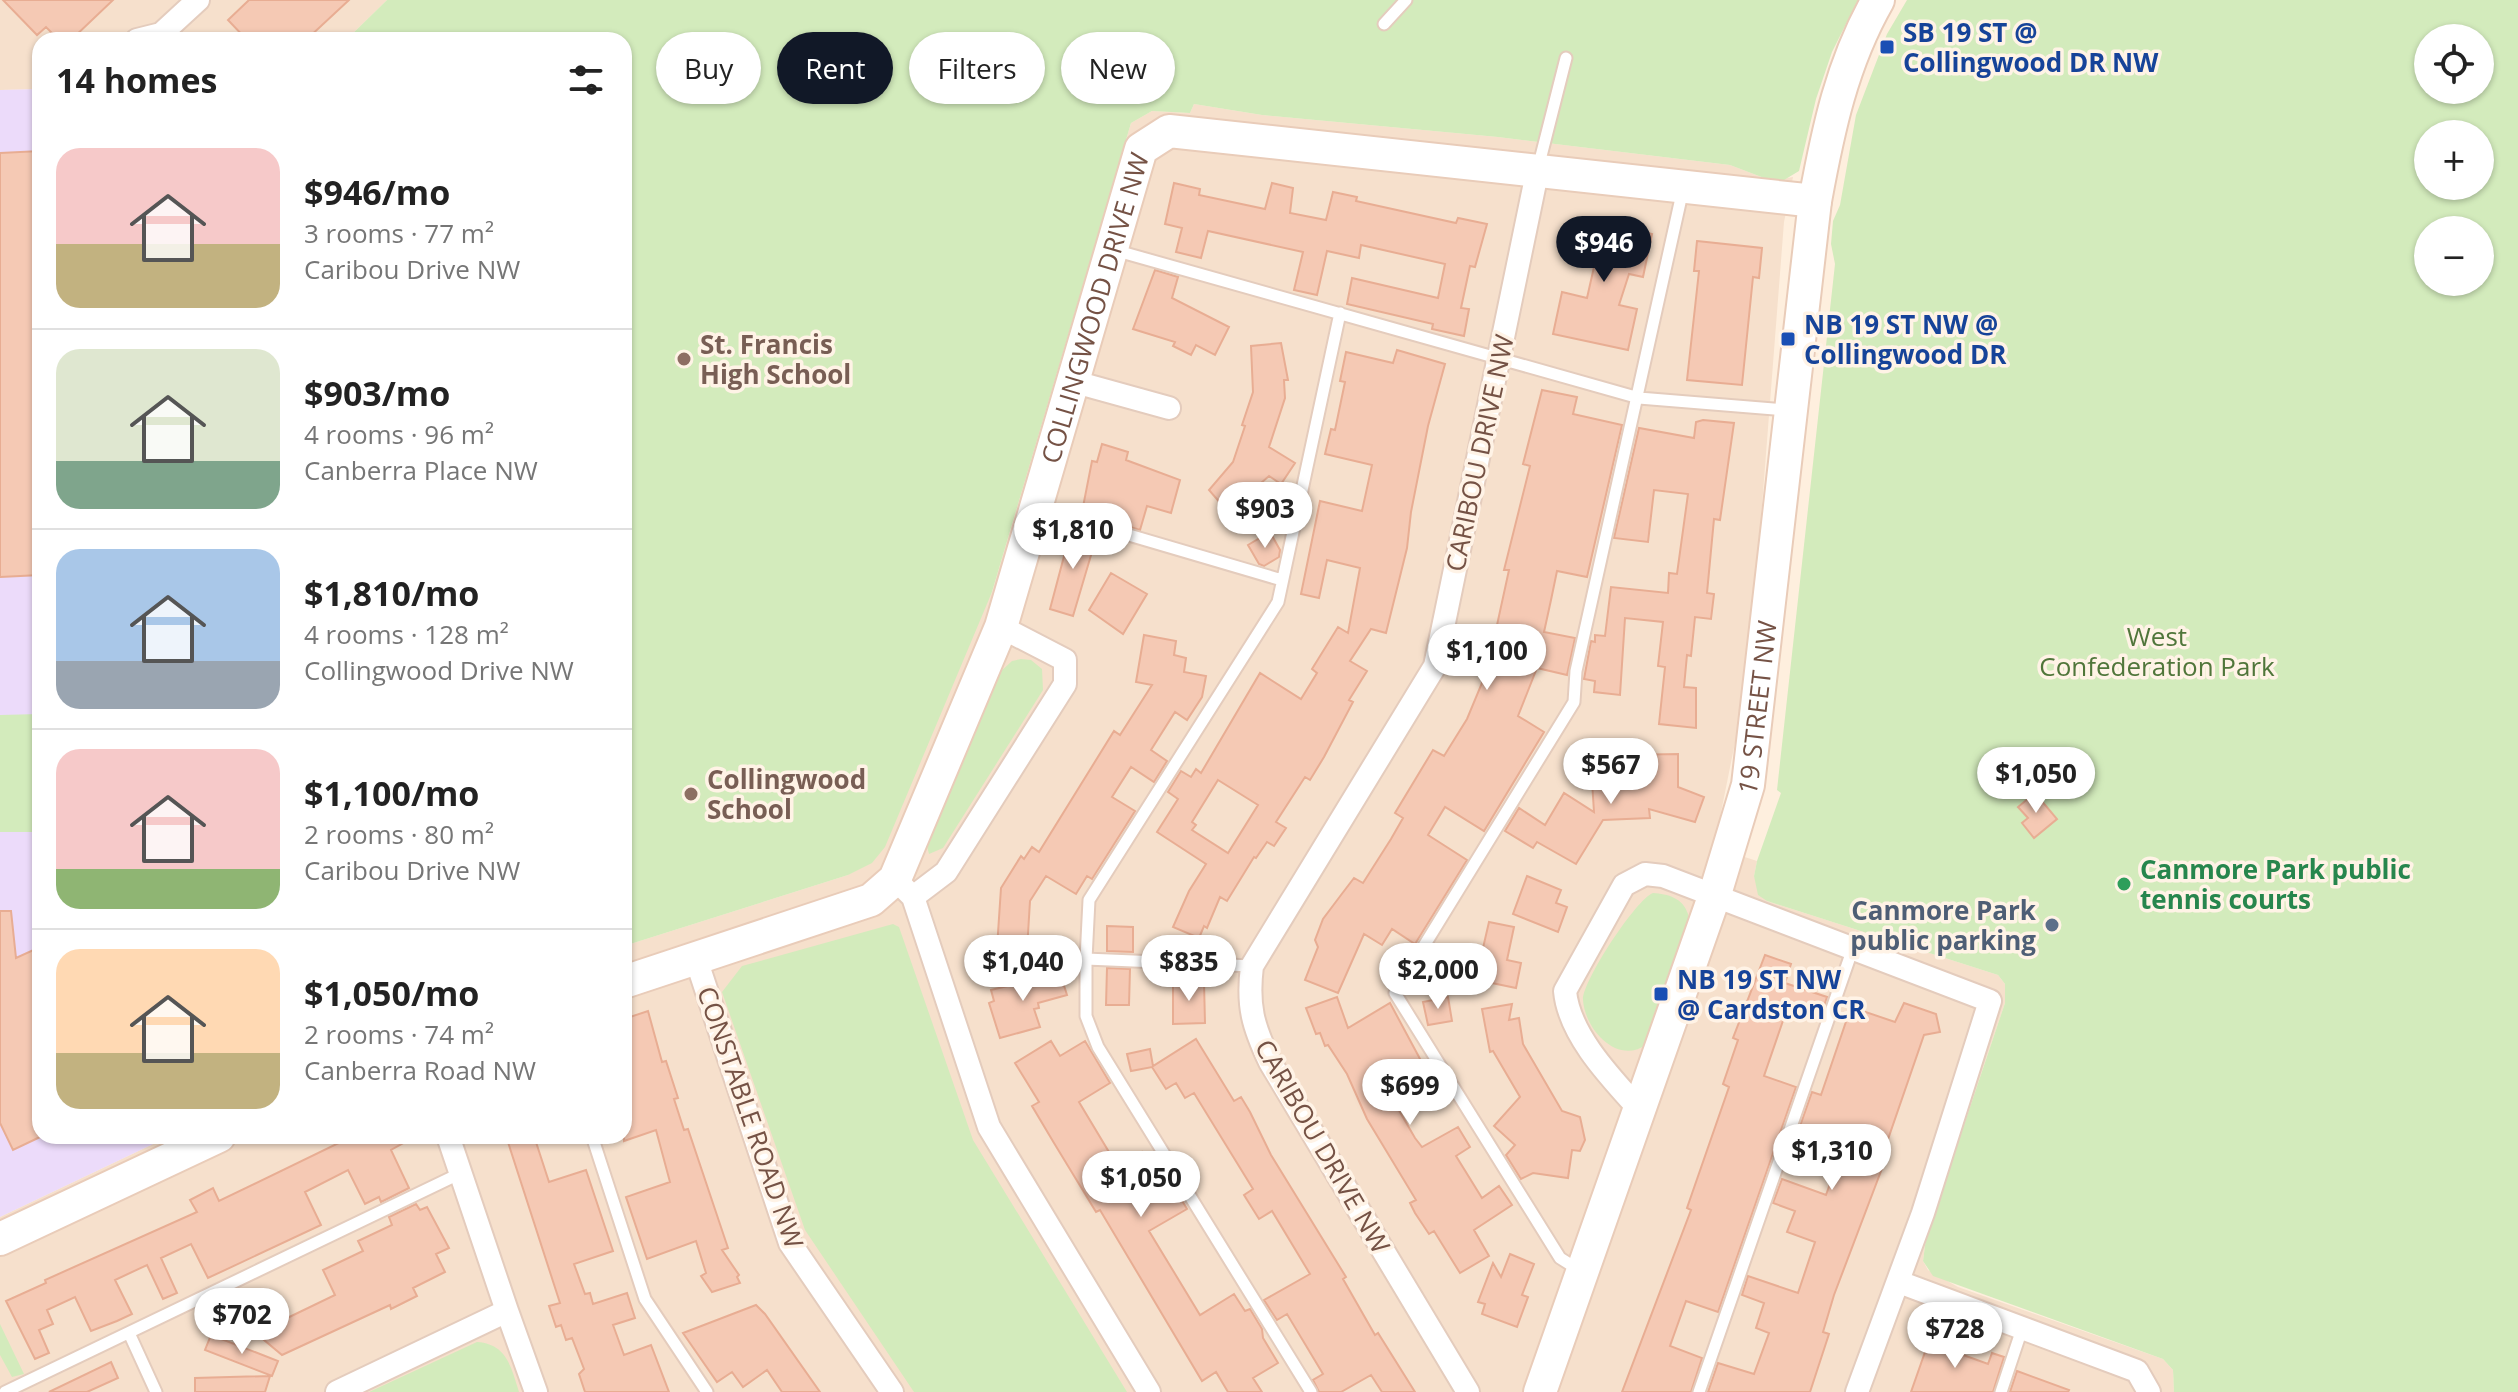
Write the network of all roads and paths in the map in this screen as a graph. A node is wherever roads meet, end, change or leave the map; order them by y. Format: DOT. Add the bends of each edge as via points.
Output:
graph roads {
  1 [pos="198,0"];
  2 [pos="1406,0"];
  3 [pos="1878,0"];
  4 [pos="1384,24"];
  5 [pos="163,32"];
  6 [pos="1566,58"];
  7 [pos="1537,173"];
  8 [pos="1683,188"];
  9 [pos="1815,201"];
  10 [pos="1114,250"];
  11 [pos="1340,313"];
  12 [pos="1498,361"];
  13 [pos="1075,382"];
  14 [pos="1639,398"];
  15 [pos="1169,408"];
  16 [pos="1792,410"];
  17 [pos="1034,507"];
  18 [pos="1282,580"];
  19 [pos="1001,627"];
  20 [pos="904,888"];
  21 [pos="1715,894"];
  22 [pos="1853,948"];
  23 [pos="696,959"];
  24 [pos="1086,959"];
  25 [pos="1252,966"];
  26 [pos="632,979"];
  27 [pos="1640,1110"];
  28 [pos="202,1144"];
  29 [pos="451,1144"];
  30 [pos="595,1144"];
  31 [pos="461,1173"];
  32 [pos="0,1239"];
  33 [pos="1582,1272"];
  34 [pos="1899,1282"];
  35 [pos="507,1311"];
  36 [pos="2022,1329"];
  37 [pos="129,1333"];
  38 [pos="5,1392"];
  39 [pos="156,1392"];
  40 [pos="337,1392"];
  41 [pos="536,1392"];
  42 [pos="707,1392"];
  43 [pos="892,1392"];
  44 [pos="1149,1392"];
  45 [pos="1311,1392"];
  46 [pos="1468,1392"];
  47 [pos="1540,1392"];
  48 [pos="1699,1392"];
  49 [pos="1857,1392"];
  50 [pos="2001,1392"];
  51 [pos="2149,1392"];
  1 -- 5 [label="street"];
  2 -- 4 [label="lane"];
  3 -- 9 [label="street, 19 STREET NW" via="1842,81"];
  6 -- 7 [label="lane"];
  7 -- 8 [label="street, COLLINGWOOD DRIVE NW"];
  7 -- 10 [label="street, COLLINGWOOD DRIVE NW" via="1169,131 1141,149"];
  7 -- 12 [label="street, CARIBOU DRIVE NW"];
  8 -- 9 [label="street, COLLINGWOOD DRIVE NW"];
  8 -- 14 [label="lane"];
  9 -- 16 [label="street, 19 STREET NW"];
  10 -- 11 [label="lane"];
  10 -- 13 [label="street, COLLINGWOOD DRIVE NW"];
  11 -- 12 [label="lane"];
  11 -- 18 [label="lane"];
  12 -- 14 [label="lane"];
  12 -- 25 [label="street, CARIBOU DRIVE NW" via="1435,666"];
  13 -- 15 [label="street"];
  13 -- 17 [label="street, COLLINGWOOD DRIVE NW"];
  14 -- 16 [label="lane"];
  14 -- 33 [label="lane" via="1576,671 1574,702 1395,993 1560,1258"];
  16 -- 21 [label="street, 19 STREET NW" via="1748,785"];
  17 -- 18 [label="lane"];
  17 -- 19 [label="street, COLLINGWOOD DRIVE NW"];
  18 -- 24 [label="lane" via="1278,602 1089,900"];
  19 -- 20 [label="street, COLLINGWOOD DRIVE NW"];
  19 -- 20 [label="street" via="1065,660 1065,684 946,872"];
  20 -- 23 [label="street"];
  20 -- 44 [label="street" via="989,1127"];
  21 -- 22 [label="street"];
  21 -- 27 [label="street, 19 STREET NW"];
  21 -- 27 [label="street" via="1663,876 1634,876 1565,991 1571,1019"];
  22 -- 34 [label="street" via="1990,1001"];
  22 -- 48 [label="lane"];
  23 -- 26 [label="street"];
  23 -- 43 [label="street, CONSTABLE ROAD NW" via="790,1243"];
  24 -- 25 [label="lane"];
  24 -- 45 [label="lane" via="1086,1016 1098,1047"];
  25 -- 46 [label="street, CARIBOU DRIVE NW" via="1248,999 1270,1062"];
  27 -- 33 [label="street, 19 STREET NW"];
  28 -- 32 [label="street"];
  29 -- 31 [label="street"];
  30 -- 42 [label="lane" via="645,1299"];
  31 -- 35 [label="street"];
  31 -- 37 [label="lane"];
  33 -- 47 [label="street, 19 STREET NW"];
  34 -- 36 [label="street"];
  34 -- 49 [label="street"];
  35 -- 40 [label="street"];
  35 -- 41 [label="street"];
  36 -- 50 [label="lane"];
  36 -- 51 [label="street" via="2137,1371"];
  37 -- 38 [label="lane"];
  37 -- 39 [label="lane"];
}
